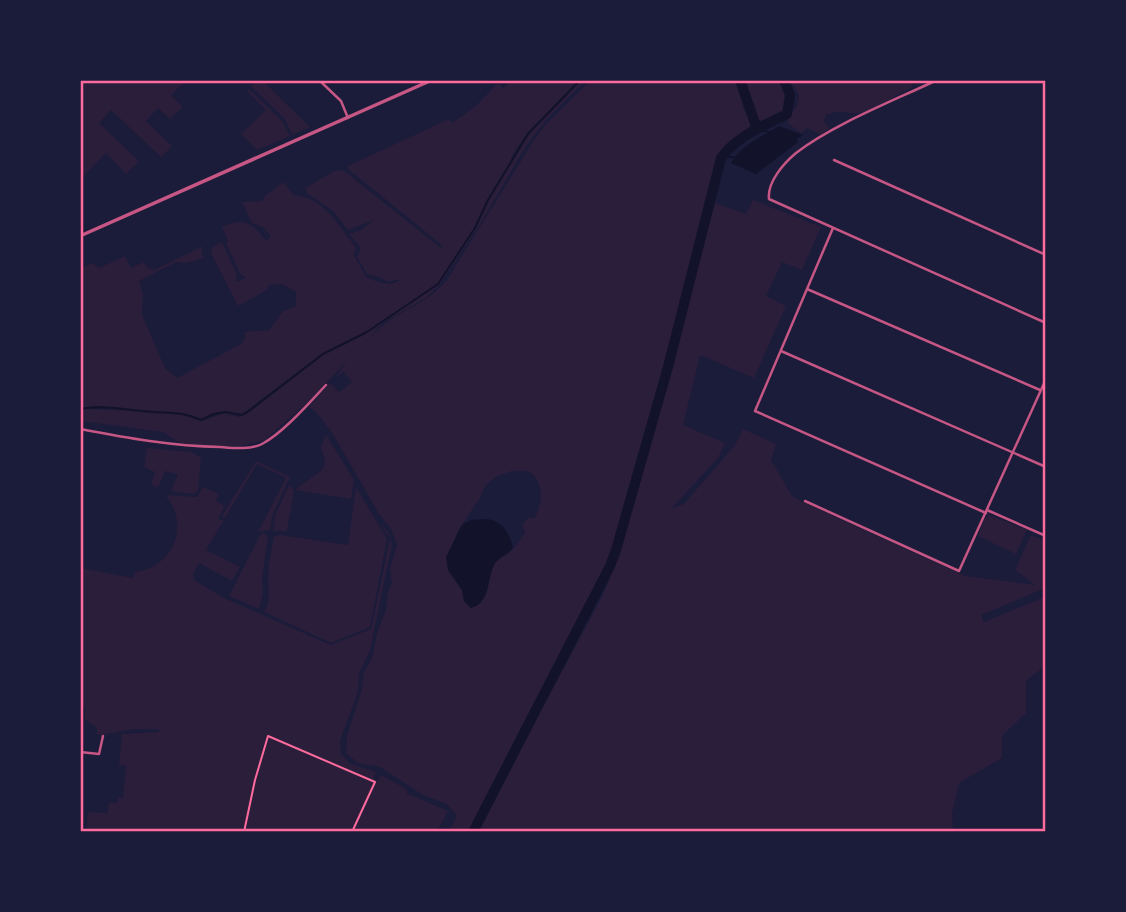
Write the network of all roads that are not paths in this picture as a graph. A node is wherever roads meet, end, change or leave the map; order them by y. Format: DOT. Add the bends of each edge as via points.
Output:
graph roads {
  1 [pos="319,80"];
  2 [pos="432,80"];
  3 [pos="937,80"];
  4 [pos="348,118"];
  5 [pos="834,160"];
  6 [pos="833,228"];
  7 [pos="80,236"];
  8 [pos="1045,255"];
  9 [pos="807,289"];
  10 [pos="1045,323"];
  11 [pos="781,351"];
  12 [pos="1045,379"];
  13 [pos="326,385"];
  14 [pos="1040,390"];
  15 [pos="80,429"];
  16 [pos="1014,453"];
  17 [pos="1045,467"];
  18 [pos="805,500"];
  19 [pos="986,512"];
  20 [pos="1045,536"];
  21 [pos="103,736"];
  22 [pos="80,752"];
  1 -- 4 [label="street" via="341,101"];
  2 -- 4 [label="street"];
  3 -- 6 [label="street" via="836,130 783,167 769,199"];
  4 -- 7 [label="street"];
  5 -- 8 [label="street"];
  6 -- 9 [label="street"];
  6 -- 10 [label="street"];
  9 -- 11 [label="street"];
  9 -- 14 [label="street"];
  11 -- 16 [label="street"];
  11 -- 19 [label="street" via="755,411"];
  12 -- 14 [label="street"];
  13 -- 15 [label="street" via="255,446 170,445"];
  14 -- 16 [label="street"];
  16 -- 17 [label="street"];
  16 -- 19 [label="street"];
  18 -- 19 [label="street" via="959,571"];
  19 -- 20 [label="street"];
  21 -- 22 [label="street" via="99,754"];
}
